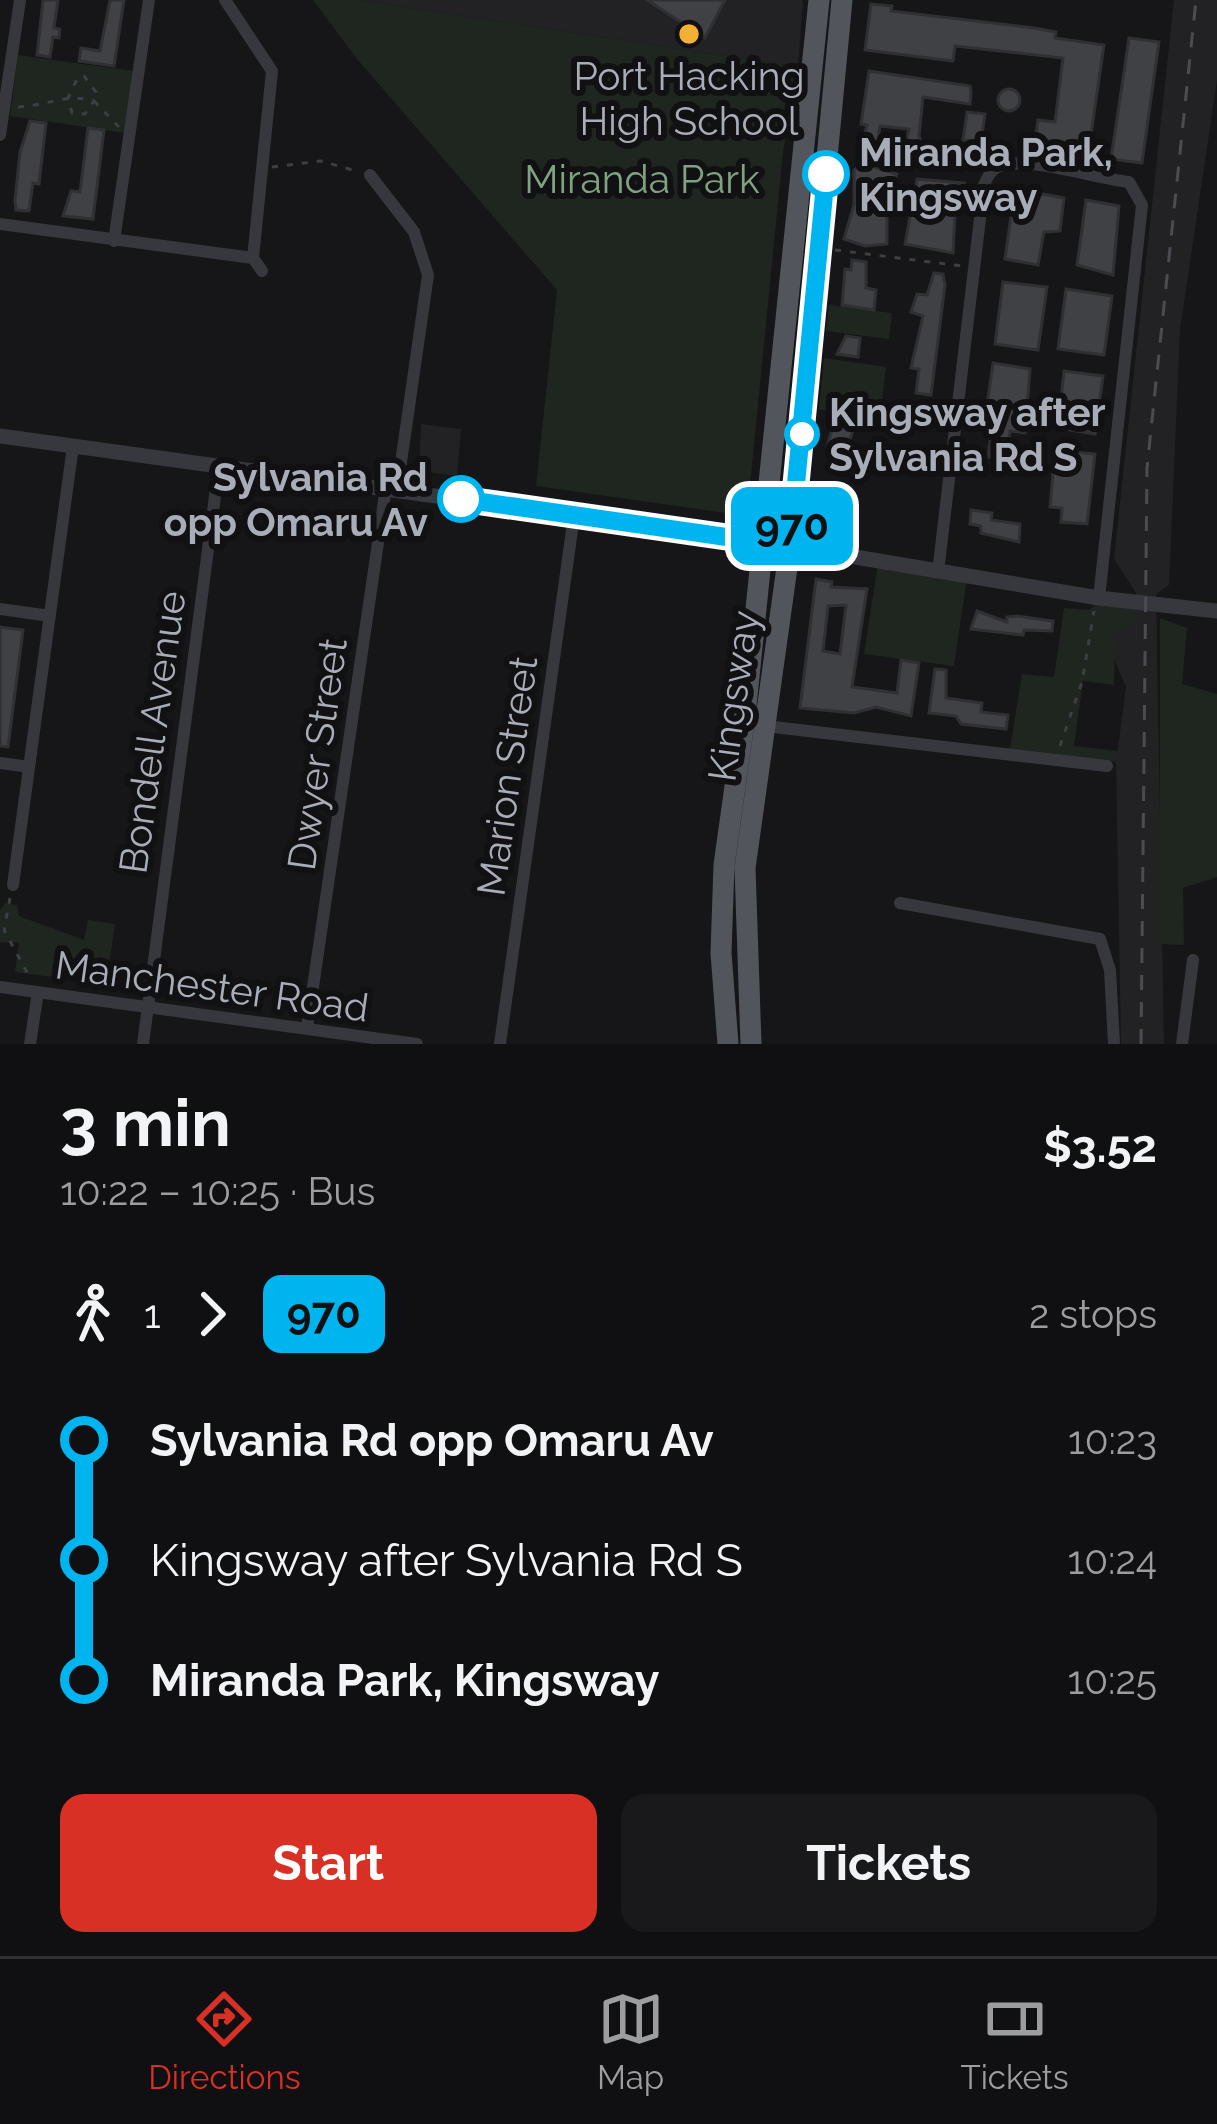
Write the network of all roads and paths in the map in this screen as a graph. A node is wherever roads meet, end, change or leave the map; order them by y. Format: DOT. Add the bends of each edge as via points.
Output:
graph roads {
  1 [pos="20,0"];
  2 [pos="149,0"];
  3 [pos="225,0"];
  4 [pos="819,0"];
  5 [pos="842,0"];
  6 [pos="68,98"];
  7 [pos="94,101"];
  8 [pos="4,106"];
  9 [pos="0,136"];
  10 [pos="129,139"];
  11 [pos="265,166"];
  12 [pos="370,175"];
  13 [pos="0,224"];
  14 [pos="114,241"];
  15 [pos="833,250"];
  16 [pos="254,258"];
  17 [pos="974,268"];
  18 [pos="262,272"];
  19 [pos="0,436"];
  20 [pos="73,446"];
  21 [pos="220,466"];
  22 [pos="391,489"];
  23 [pos="574,516"];
  24 [pos="762,541"];
  25 [pos="790,546"];
  26 [pos="938,572"];
  27 [pos="1099,598"];
  28 [pos="0,609"];
  29 [pos="1217,611"];
  30 [pos="50,616"];
  31 [pos="765,726"];
  32 [pos="1052,759"];
  33 [pos="0,763"];
  34 [pos="1107,766"];
  35 [pos="29,767"];
  36 [pos="13,885"];
  37 [pos="900,903"];
  38 [pos="2,930"];
  39 [pos="1193,960"];
  40 [pos="0,987"];
  41 [pos="38,992"];
  42 [pos="147,1006"];
  43 [pos="307,1028"];
  44 [pos="364,1040"];
  45 [pos="31,1044"];
  46 [pos="143,1044"];
  47 [pos="416,1044"];
  48 [pos="500,1044"];
  49 [pos="728,1044"];
  50 [pos="751,1044"];
  51 [pos="1114,1044"];
  52 [pos="1182,1044"];
  1 -- 8 [label="street"];
  2 -- 10 [label="street"];
  3 -- 11 [label="street" via="272,70"];
  4 -- 24 [label="main road, Kingsway"];
  5 -- 25 [label="main road, Kingsway"];
  6 -- 7 [label="path"];
  6 -- 7 [label="path" via="78,114"];
  6 -- 7 [label="path" via="84,76"];
  6 -- 8 [label="path"];
  7 -- 10 [label="path"];
  8 -- 9 [label="street"];
  10 -- 14 [label="street"];
  11 -- 12 [label="path" via="321,161"];
  11 -- 16 [label="street"];
  12 -- 22 [label="street, Dwyer Street" via="414,232 428,275"];
  13 -- 14 [label="street"];
  14 -- 16 [label="street"];
  15 -- 17 [label="path"];
  16 -- 18 [label="street"];
  17 -- 26 [label="street"];
  17 -- 27 [label="street" via="984,185 996,167 1129,182 1142,205"];
  19 -- 20 [label="street"];
  20 -- 21 [label="street"];
  20 -- 30 [label="street"];
  21 -- 22 [label="street"];
  21 -- 42 [label="street, Bondell Avenue"];
  22 -- 23 [label="street"];
  22 -- 43 [label="street, Dwyer Street"];
  23 -- 24 [label="street"];
  23 -- 48 [label="street, Marion Street"];
  24 -- 25 [label="main road"];
  24 -- 49 [label="main road, Kingsway" via="721,914"];
  25 -- 26 [label="street"];
  25 -- 31 [label="main road, Kingsway"];
  26 -- 27 [label="street"];
  27 -- 29 [label="street"];
  27 -- 32 [label="path" via="1082,682"];
  28 -- 30 [label="street"];
  30 -- 35 [label="street"];
  31 -- 32 [label="street"];
  31 -- 50 [label="main road, Kingsway" via="746,868"];
  32 -- 34 [label="street"];
  33 -- 35 [label="street"];
  35 -- 36 [label="street"];
  36 -- 38 [label="path"];
  37 -- 51 [label="street" via="1100,939"];
  38 -- 41 [label="path"];
  39 -- 52 [label="street"];
  40 -- 41 [label="street, Manchester Road"];
  41 -- 42 [label="street, Manchester Road"];
  41 -- 45 [label="street"];
  42 -- 43 [label="street, Manchester Road"];
  42 -- 46 [label="street, Bondell Avenue"];
  43 -- 44 [label="street, Manchester Road"];
  44 -- 47 [label="street, Manchester Road"];
}
